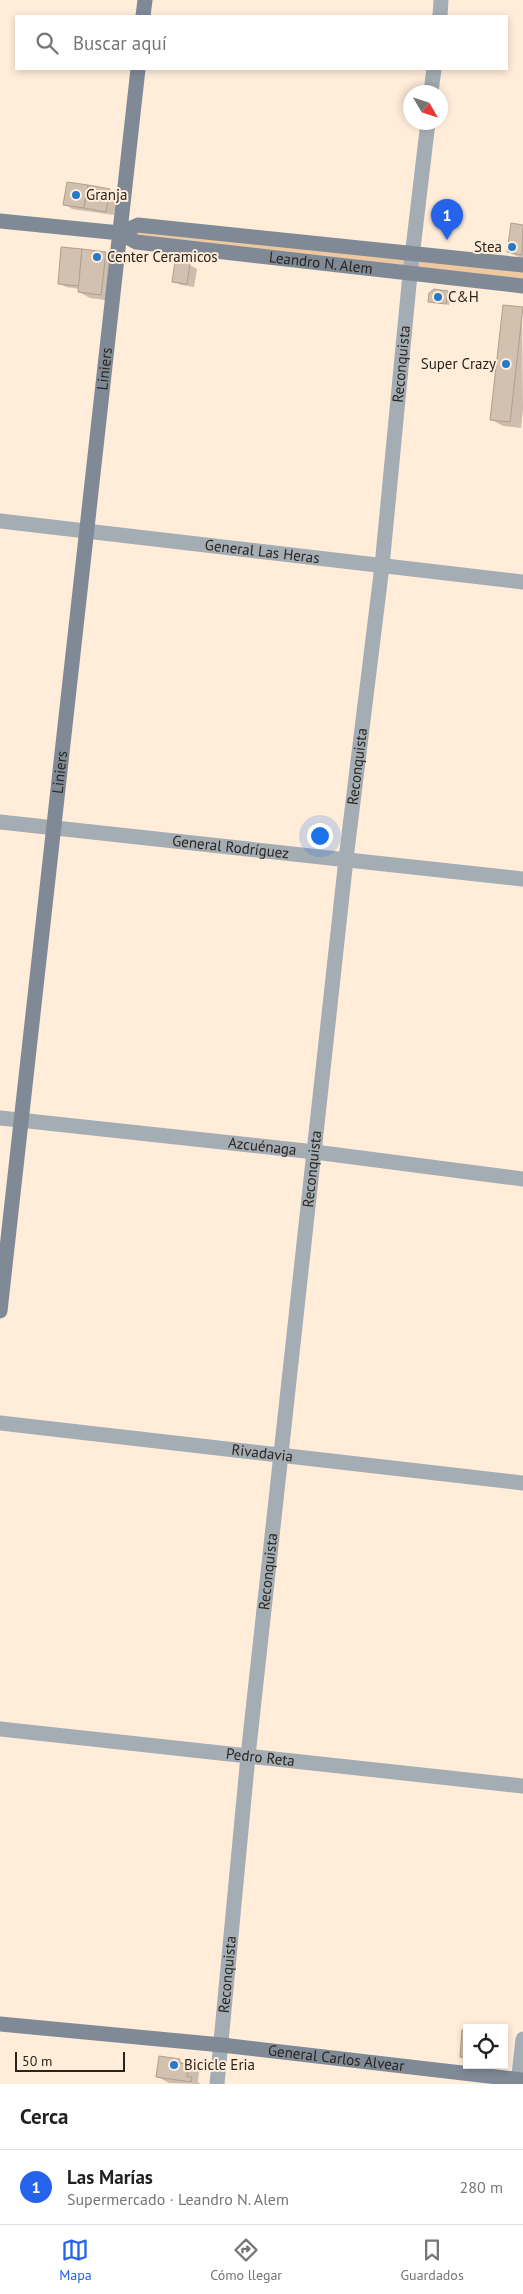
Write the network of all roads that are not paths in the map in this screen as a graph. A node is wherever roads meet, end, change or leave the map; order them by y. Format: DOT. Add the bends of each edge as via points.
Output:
graph roads {
  1 [pos="145,0"];
  2 [pos="441,0"];
  3 [pos="144,15"];
  4 [pos="440,15"];
  5 [pos="138,70"];
  6 [pos="434,70"];
  7 [pos="432,85"];
  8 [pos="427,130"];
  9 [pos="0,221"];
  10 [pos="120,234"];
  11 [pos="414,254"];
  12 [pos="523,265"];
  13 [pos="410,274"];
  14 [pos="523,286"];
  15 [pos="0,521"];
  16 [pos="86,531"];
  17 [pos="382,566"];
  18 [pos="523,582"];
  19 [pos="0,822"];
  20 [pos="53,828"];
  21 [pos="346,859"];
  22 [pos="523,879"];
  23 [pos="0,1118"];
  24 [pos="20,1120"];
  25 [pos="315,1152"];
  26 [pos="523,1179"];
  27 [pos="0,1310"];
  28 [pos="0,1423"];
  29 [pos="282,1455"];
  30 [pos="523,1482"];
  31 [pos="0,1729"];
  32 [pos="248,1756"];
  33 [pos="523,1786"];
  34 [pos="0,2024"];
  35 [pos="523,2039"];
  36 [pos="222,2044"];
  37 [pos="520,2081"];
  38 [pos="217,2084"];
  1 -- 3 [label="street"];
  2 -- 4 [label="street"];
  5 -- 10 [label="street, Liniers"];
  6 -- 7 [label="street"];
  8 -- 11 [label="street, Reconquista"];
  9 -- 10 [label="street, Leandro N. Alem"];
  10 -- 11 [label="street, Leandro N. Alem" via="138,225"];
  10 -- 13 [label="street, Leandro N. Alem" via="136,242"];
  10 -- 16 [label="street, Liniers"];
  11 -- 12 [label="street, Leandro N. Alem"];
  11 -- 13 [label="street, Reconquista"];
  13 -- 14 [label="street, Leandro N. Alem"];
  13 -- 17 [label="street, Reconquista"];
  15 -- 16 [label="street, General Las Heras"];
  16 -- 17 [label="street, General Las Heras"];
  16 -- 20 [label="street, Liniers"];
  17 -- 18 [label="street, General Las Heras"];
  17 -- 21 [label="street, Reconquista"];
  19 -- 20 [label="street, General Rodríguez"];
  20 -- 21 [label="street, General Rodríguez"];
  20 -- 24 [label="street, Liniers"];
  21 -- 22 [label="street, General Rodríguez"];
  21 -- 25 [label="street, Reconquista"];
  23 -- 24 [label="street, Azcuénaga"];
  24 -- 25 [label="street, Azcuénaga"];
  24 -- 27 [label="street, Liniers"];
  25 -- 26 [label="street, Azcuénaga"];
  25 -- 29 [label="street, Reconquista"];
  28 -- 29 [label="street, Rivadavia"];
  29 -- 30 [label="street, Rivadavia"];
  29 -- 32 [label="street, Reconquista"];
  31 -- 32 [label="street, Pedro Reta"];
  32 -- 33 [label="street, Pedro Reta"];
  32 -- 36 [label="street, Reconquista"];
  34 -- 36 [label="street, General Carlos Alvear"];
  35 -- 37 [label="street"];
  36 -- 37 [label="street, General Carlos Alvear"];
  36 -- 38 [label="street, Reconquista"];
}
